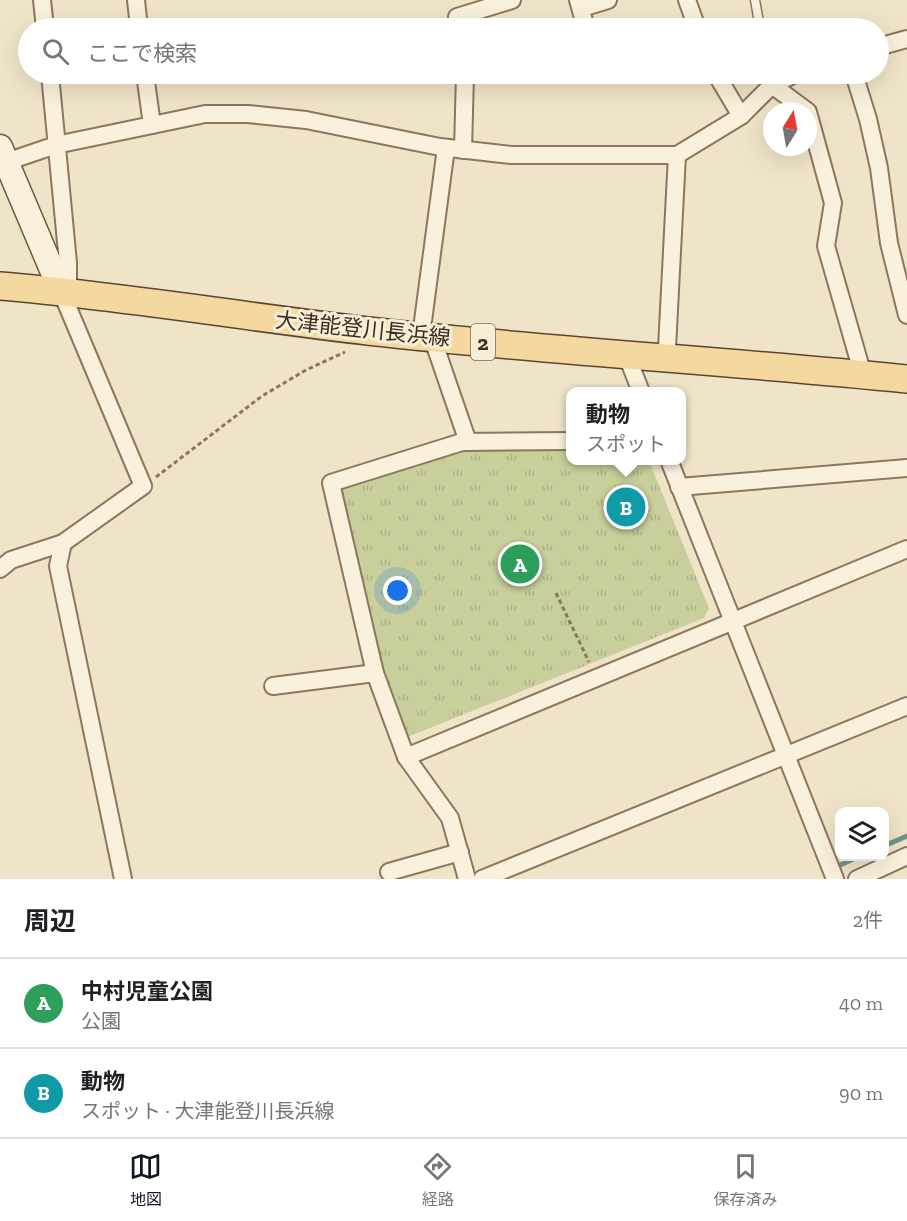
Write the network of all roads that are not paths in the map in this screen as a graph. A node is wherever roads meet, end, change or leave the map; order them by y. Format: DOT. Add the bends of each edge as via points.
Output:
graph roads {
  1 [pos="42,0"];
  2 [pos="136,0"];
  3 [pos="512,0"];
  4 [pos="608,0"];
  5 [pos="687,0"];
  6 [pos="755,0"];
  7 [pos="580,4"];
  8 [pos="44,18"];
  9 [pos="138,18"];
  10 [pos="457,18"];
  11 [pos="693,18"];
  12 [pos="758,18"];
  13 [pos="907,39"];
  14 [pos="889,44"];
  15 [pos="51,84"];
  16 [pos="146,84"];
  17 [pos="465,84"];
  18 [pos="722,84"];
  19 [pos="767,84"];
  20 [pos="777,84"];
  21 [pos="857,84"];
  22 [pos="797,102"];
  23 [pos="741,116"];
  24 [pos="152,125"];
  25 [pos="56,145"];
  26 [pos="817,146"];
  27 [pos="446,148"];
  28 [pos="463,150"];
  29 [pos="3,155"];
  30 [pos="677,155"];
  31 [pos="0,286"];
  32 [pos="61,291"];
  33 [pos="907,315"];
  34 [pos="427,336"];
  35 [pos="667,348"];
  36 [pos="627,357"];
  37 [pos="863,375"];
  38 [pos="907,379"];
  39 [pos="639,387"];
  40 [pos="566,441"];
  41 [pos="468,442"];
  42 [pos="671,465"];
  43 [pos="907,468"];
  44 [pos="680,488"];
  45 [pos="63,543"];
  46 [pos="907,549"];
  47 [pos="0,568"];
  48 [pos="733,621"];
  49 [pos="375,673"];
  50 [pos="273,686"];
  51 [pos="907,706"];
  52 [pos="786,755"];
  53 [pos="406,757"];
  54 [pos="460,852"];
  55 [pos="907,856"];
  56 [pos="390,872"];
  57 [pos="123,879"];
  58 [pos="467,879"];
  59 [pos="482,879"];
  60 [pos="834,879"];
  61 [pos="857,879"];
  1 -- 8 [label="street"];
  2 -- 9 [label="street"];
  3 -- 10 [label="street"];
  4 -- 7 [label="street"];
  5 -- 11 [label="street"];
  6 -- 12 [label="lane"];
  13 -- 14 [label="street"];
  15 -- 25 [label="street"];
  16 -- 24 [label="street"];
  17 -- 28 [label="street"];
  18 -- 23 [label="street"];
  19 -- 23 [label="street"];
  20 -- 22 [label="street"];
  21 -- 33 [label="street" via="879,168 889,243"];
  23 -- 30 [label="street"];
  24 -- 25 [label="street"];
  24 -- 27 [label="street" via="205,114 249,114 306,120"];
  25 -- 29 [label="street"];
  25 -- 32 [label="street" via="68,263 68,280"];
  26 -- 37 [label="street" via="833,203 826,246"];
  27 -- 28 [label="street"];
  27 -- 34 [label="street"];
  28 -- 30 [label="street" via="511,156"];
  29 -- 32 [label="street"];
  30 -- 35 [label="street"];
  31 -- 32 [label="main road, 大津能登川長浜線 / 2"];
  32 -- 34 [label="main road, 大津能登川長浜線 / 2"];
  32 -- 45 [label="street" via="143,486"];
  34 -- 36 [label="main road, 大津能登川長浜線 / 2"];
  34 -- 41 [label="street"];
  36 -- 37 [label="main road, 大津能登川長浜線 / 2"];
  36 -- 39 [label="street"];
  37 -- 38 [label="main road, 大津能登川長浜線 / 2"];
  40 -- 41 [label="street"];
  41 -- 49 [label="street" via="331,483"];
  42 -- 44 [label="street"];
  43 -- 44 [label="street"];
  44 -- 48 [label="street"];
  45 -- 47 [label="street" via="11,560"];
  45 -- 57 [label="street" via="58,566"];
  46 -- 48 [label="street"];
  48 -- 52 [label="street"];
  48 -- 53 [label="street"];
  49 -- 50 [label="street"];
  49 -- 53 [label="street"];
  51 -- 52 [label="street"];
  52 -- 59 [label="street"];
  52 -- 60 [label="street"];
  53 -- 54 [label="street" via="450,818"];
  54 -- 56 [label="street"];
  54 -- 58 [label="street"];
  55 -- 61 [label="street"];
}
